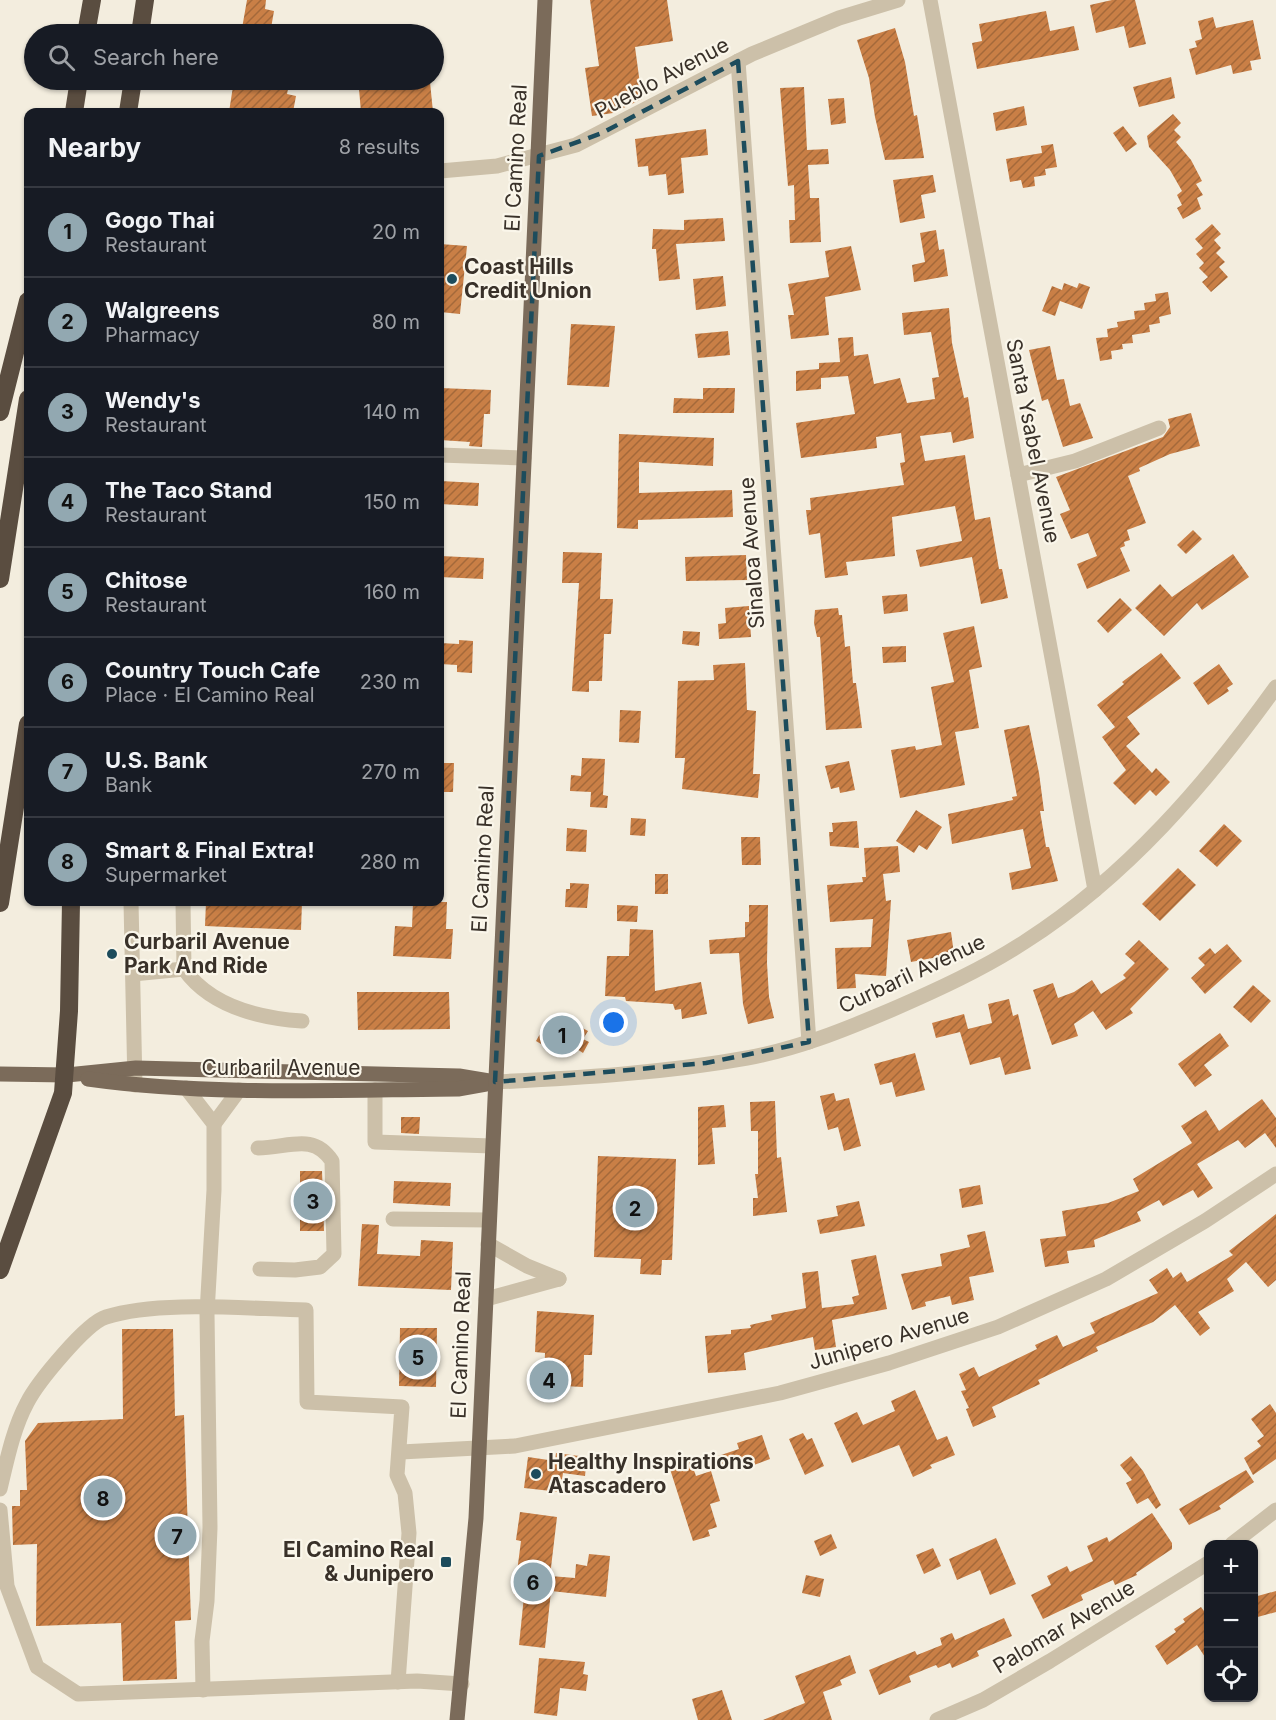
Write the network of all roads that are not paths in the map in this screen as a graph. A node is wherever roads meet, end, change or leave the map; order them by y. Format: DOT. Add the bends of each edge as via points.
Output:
graph roads {
  1 [pos="92,0"];
  2 [pos="145,0"];
  3 [pos="545,0"];
  4 [pos="897,0"];
  5 [pos="930,0"];
  6 [pos="88,24"];
  7 [pos="141,24"];
  8 [pos="738,61"];
  9 [pos="77,90"];
  10 [pos="131,90"];
  11 [pos="75,108"];
  12 [pos="129,108"];
  13 [pos="539,156"];
  14 [pos="444,171"];
  15 [pos="24,317"];
  16 [pos="0,412"];
  17 [pos="24,425"];
  18 [pos="1159,428"];
  19 [pos="444,455"];
  20 [pos="524,458"];
  21 [pos="1018,475"];
  22 [pos="0,579"];
  23 [pos="1276,687"];
  24 [pos="24,750"];
  25 [pos="1095,890"];
  26 [pos="0,903"];
  27 [pos="71,906"];
  28 [pos="131,906"];
  29 [pos="183,906"];
  30 [pos="184,969"];
  31 [pos="133,974"];
  32 [pos="302,1021"];
  33 [pos="809,1042"];
  34 [pos="136,1068"];
  35 [pos="0,1074"];
  36 [pos="67,1075"];
  37 [pos="495,1082"];
  38 [pos="135,1085"];
  39 [pos="186,1088"];
  40 [pos="239,1090"];
  41 [pos="375,1090"];
  42 [pos="214,1124"];
  43 [pos="492,1146"];
  44 [pos="258,1148"];
  45 [pos="1276,1174"];
  46 [pos="393,1219"];
  47 [pos="489,1221"];
  48 [pos="488,1244"];
  49 [pos="260,1269"];
  50 [pos="0,1270"];
  51 [pos="486,1299"];
  52 [pos="207,1308"];
  53 [pos="479,1450"];
  54 [pos="401,1452"];
  55 [pos="0,1489"];
  56 [pos="0,1510"];
  57 [pos="1276,1510"];
  58 [pos="1238,1540"];
  59 [pos="1204,1566"];
  60 [pos="398,1682"];
  61 [pos="462,1684"];
  62 [pos="203,1690"];
  63 [pos="458,1720"];
  64 [pos="937,1720"];
  1 -- 6 [label="highway"];
  2 -- 7 [label="highway"];
  3 -- 13 [label="main road, El Camino Real"];
  4 -- 8 [label="street, Pueblo Avenue" via="839,18"];
  5 -- 21 [label="street, Santa Ysabel Avenue"];
  8 -- 13 [label="street, Pueblo Avenue" via="602,133"];
  8 -- 33 [label="street, Sinaloa Avenue"];
  9 -- 11 [label="highway"];
  10 -- 12 [label="highway"];
  13 -- 14 [label="street, Pueblo Avenue" via="497,166"];
  13 -- 20 [label="main road, El Camino Real"];
  15 -- 16 [label="highway"];
  17 -- 22 [label="highway"];
  18 -- 21 [label="street" via="1075,461"];
  19 -- 20 [label="street"];
  20 -- 37 [label="main road, El Camino Real"];
  21 -- 25 [label="street, Santa Ysabel Avenue"];
  23 -- 25 [label="street, Curbaril Avenue" via="1205,779"];
  24 -- 26 [label="highway"];
  25 -- 33 [label="street, Curbaril Avenue" via="1027,940 958,980"];
  27 -- 36 [label="highway"];
  28 -- 31 [label="street"];
  29 -- 30 [label="street"];
  30 -- 31 [label="street"];
  30 -- 32 [label="street" via="195,984 225,1002 253,1014"];
  31 -- 34 [label="street"];
  33 -- 37 [label="street, Curbaril Avenue" via="747,1058 623,1073"];
  34 -- 36 [label="main road, Curbaril Avenue"];
  34 -- 37 [label="main road, Curbaril Avenue" via="459,1076"];
  34 -- 38 [label="street"];
  35 -- 36 [label="main road, Curbaril Avenue"];
  36 -- 38 [label="main road, Curbaril Avenue"];
  36 -- 50 [label="highway" via="59,1109"];
  37 -- 41 [label="main road, Curbaril Avenue" via="458,1089"];
  37 -- 43 [label="main road, El Camino Real"];
  38 -- 39 [label="main road, Curbaril Avenue"];
  39 -- 40 [label="main road, Curbaril Avenue"];
  39 -- 42 [label="street"];
  40 -- 41 [label="main road, Curbaril Avenue"];
  40 -- 42 [label="street"];
  41 -- 43 [label="street" via="375,1142"];
  42 -- 52 [label="street"];
  43 -- 47 [label="main road, El Camino Real"];
  44 -- 49 [label="street" via="315,1144 325,1149 333,1161 334,1254 320,1267"];
  45 -- 53 [label="street, Junipero Avenue" via="1106,1279 998,1328 780,1394"];
  46 -- 47 [label="street"];
  47 -- 48 [label="main road, El Camino Real"];
  48 -- 51 [label="main road, El Camino Real"];
  48 -- 51 [label="street" via="560,1279"];
  51 -- 53 [label="main road, El Camino Real"];
  52 -- 54 [label="street" via="306,1310 307,1401 402,1407"];
  52 -- 55 [label="street" via="137,1310 104,1317 75,1340 27,1401 15,1429"];
  52 -- 62 [label="street" via="210,1528 202,1641"];
  53 -- 54 [label="street, Junipero Avenue"];
  53 -- 61 [label="main road, El Camino Real"];
  54 -- 60 [label="street" via="397,1475 405,1493 409,1533"];
  56 -- 62 [label="street" via="7,1586 37,1667 78,1694"];
  57 -- 58 [label="street"];
  59 -- 64 [label="street, Palomar Avenue" via="983,1700"];
  60 -- 61 [label="street"];
  60 -- 62 [label="street"];
  61 -- 63 [label="main road, El Camino Real"];
}
